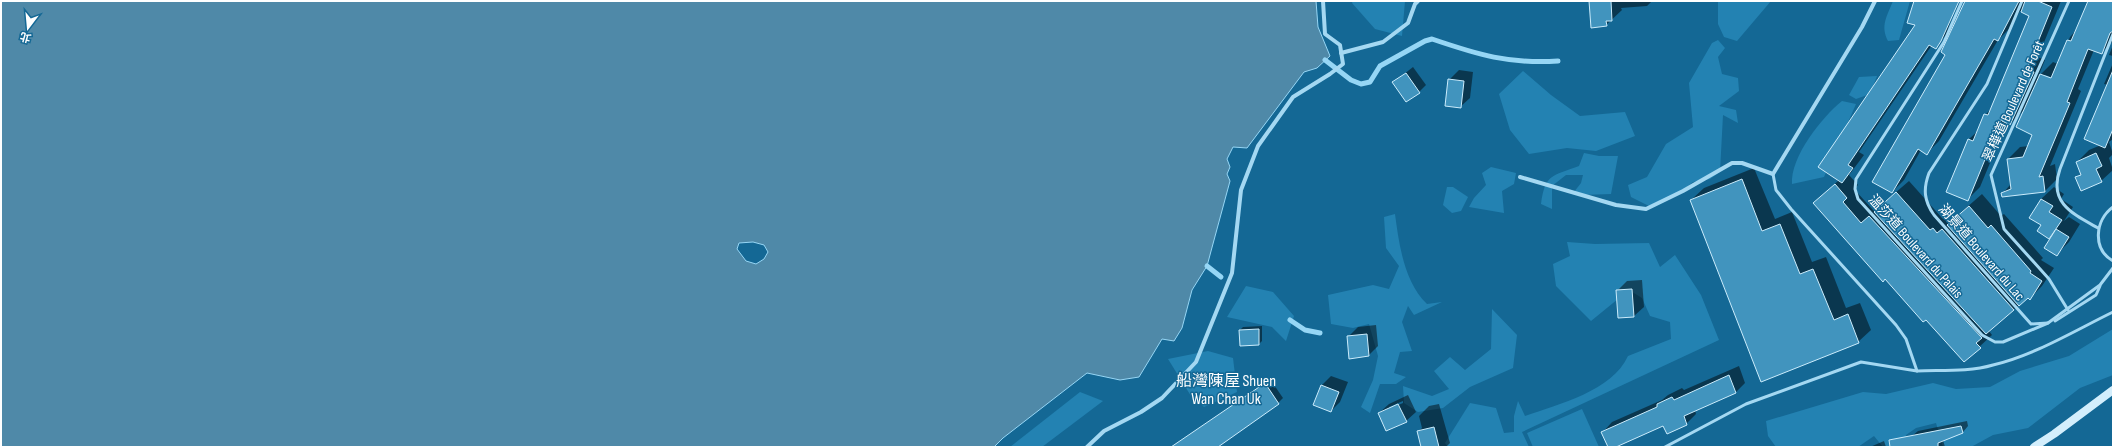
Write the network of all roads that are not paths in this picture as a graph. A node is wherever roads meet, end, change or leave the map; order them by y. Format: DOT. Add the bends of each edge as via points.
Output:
graph roads {
  1 [pos="1323,1"];
  2 [pos="1418,1"];
  3 [pos="1875,1"];
  4 [pos="1962,1"];
  5 [pos="2022,1"];
  6 [pos="2069,1"];
  7 [pos="2113,34"];
  8 [pos="1341,53"];
  9 [pos="1773,174"];
  10 [pos="1520,177"];
  11 [pos="2113,207"];
  12 [pos="2098,228"];
  13 [pos="2113,261"];
  14 [pos="2113,268"];
  15 [pos="2100,285"];
  16 [pos="2068,310"];
  17 [pos="2113,312"];
  18 [pos="1917,371"];
  19 [pos="2112,392"];
  20 [pos="1087,447"];
  21 [pos="1665,447"];
  22 [pos="2034,447"];
  1 -- 8 [label="street" via="1325,34 1340,45"];
  2 -- 8 [label="street" via="1414,4 1408,23 1383,42"];
  3 -- 9 [label="street"];
  4 -- 16 [label="lane, 溫莎道 Boulevard du Palais" via="1944,42 1856,179 1858,199 1982,335 1995,342 2028,333"];
  5 -- 15 [label="lane, 湖景道 Boulevard du Lac" via="1988,84 1929,173 1924,195 1927,206 2031,324 2052,323 2096,295"];
  6 -- 16 [label="lane, 翠樺道 Boulevard de Forêt" via="1992,175 2004,229 2049,279"];
  7 -- 12 [label="lane" via="2056,184 2060,200 2065,207"];
  8 -- 20 [label="street" via="1343,64 1293,97 1258,146 1241,190 1232,273 1196,362 1162,398 1104,431"];
  9 -- 10 [label="street" via="1742,163 1732,163 1646,209 1616,205"];
  9 -- 18 [label="lane" via="1776,190 1790,209 1896,325 1906,339"];
  11 -- 12 [label="lane" via="2103,216"];
  12 -- 13 [label="lane" via="2100,247"];
  14 -- 15 [label="lane"];
  15 -- 16 [label="lane, 溫莎道 Boulevard du Palais"];
  17 -- 18 [label="lane" via="2041,348 1993,366 1963,370"];
  18 -- 21 [label="lane" via="1862,362 1746,404"];
  19 -- 22 [label="main road"];
}
